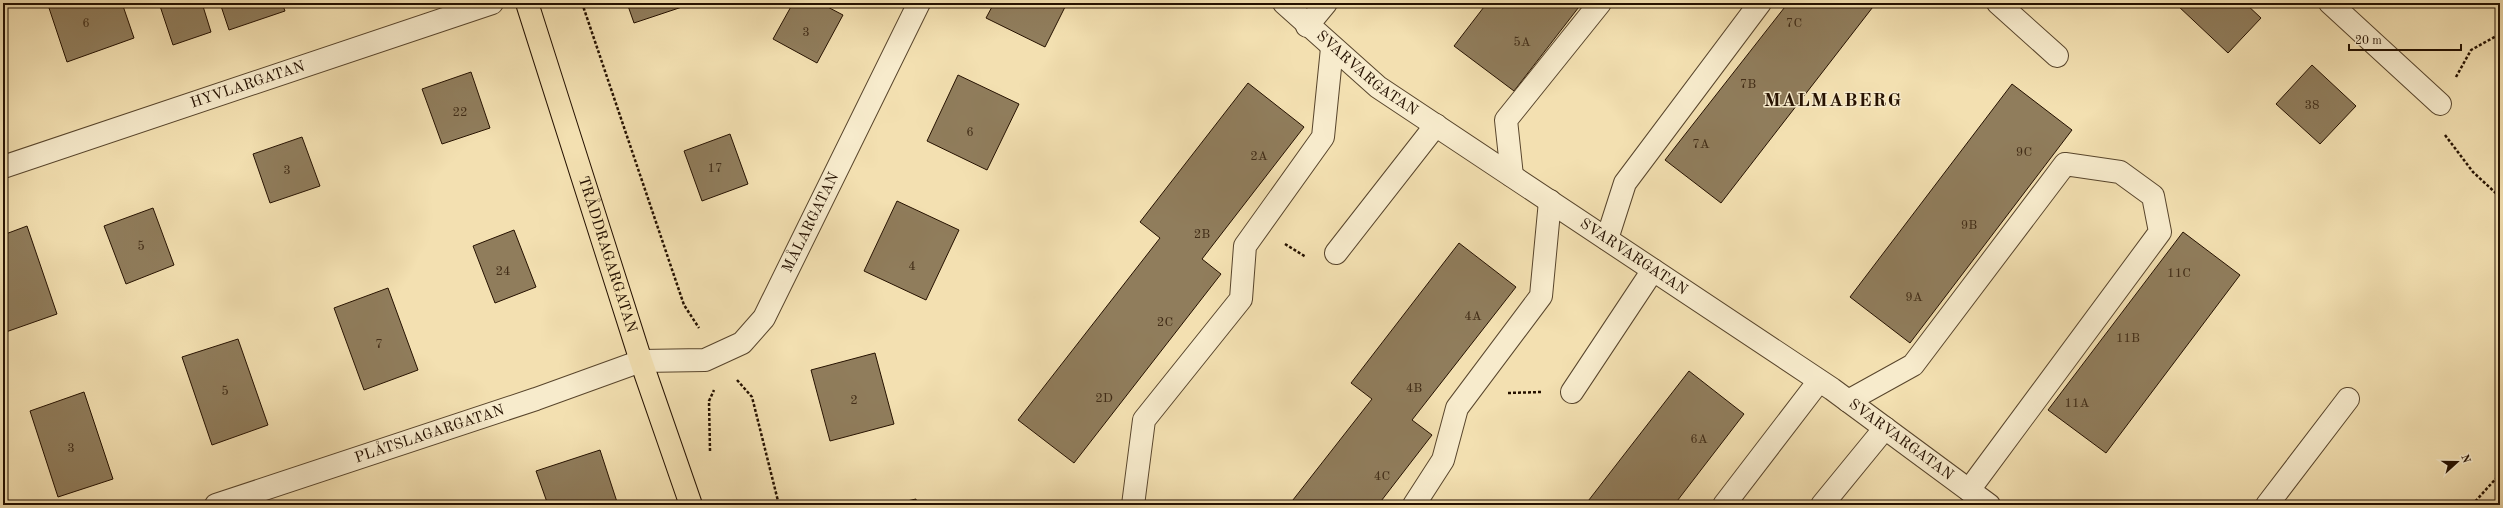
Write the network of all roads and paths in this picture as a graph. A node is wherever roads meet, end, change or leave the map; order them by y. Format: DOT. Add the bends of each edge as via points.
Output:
graph roads {
  1 [pos="492,3"];
  2 [pos="527,3"];
  3 [pos="582,3"];
  4 [pos="919,3"];
  5 [pos="1284,3"];
  6 [pos="1326,3"];
  7 [pos="1600,3"];
  8 [pos="1760,3"];
  9 [pos="1998,3"];
  10 [pos="2330,3"];
  11 [pos="1308,26"];
  12 [pos="2500,34"];
  13 [pos="1332,48"];
  14 [pos="2057,56"];
  15 [pos="2440,104"];
  16 [pos="1436,125"];
  17 [pos="3,167"];
  18 [pos="1512,176"];
  19 [pos="2500,197"];
  20 [pos="1550,201"];
  21 [pos="1257,228"];
  22 [pos="1607,239"];
  23 [pos="1336,253"];
  24 [pos="1653,270"];
  25 [pos="716,355"];
  26 [pos="641,361"];
  27 [pos="730,372"];
  28 [pos="1819,381"];
  29 [pos="1572,392"];
  30 [pos="1468,393"];
  31 [pos="2348,400"];
  32 [pos="1848,401"];
  33 [pos="1884,428"];
  34 [pos="710,451"];
  35 [pos="2500,474"];
  36 [pos="1969,490"];
  37 [pos="216,505"];
  38 [pos="691,505"];
  39 [pos="779,505"];
  40 [pos="1133,505"];
  41 [pos="1414,505"];
  42 [pos="1724,505"];
  43 [pos="1822,505"];
  44 [pos="1989,505"];
  45 [pos="2267,505"];
  46 [pos="2472,505"];
  1 -- 17 [label="street, HYVLARGATAN"];
  2 -- 26 [label="main road, TRÅDDRAGARGATAN"];
  3 -- 25 [label="path" via="684,305"];
  4 -- 25 [label="street, MÅLARGATAN" via="764,318 742,343"];
  5 -- 11 [label="street, SVARVARGATAN"];
  6 -- 11 [label="street"];
  7 -- 18 [label="street" via="1506,120"];
  8 -- 22 [label="street" via="1625,183"];
  9 -- 14 [label="street"];
  10 -- 15 [label="street"];
  11 -- 13 [label="street, SVARVARGATAN"];
  12 -- 15 [label="path" via="2471,50"];
  13 -- 16 [label="street, SVARVARGATAN" via="1378,87"];
  13 -- 21 [label="street" via="1322,137"];
  15 -- 19 [label="path" via="2443,133 2473,172"];
  16 -- 18 [label="street, SVARVARGATAN"];
  16 -- 23 [label="street"];
  18 -- 20 [label="street, SVARVARGATAN"];
  20 -- 22 [label="street, SVARVARGATAN"];
  20 -- 30 [label="street" via="1541,296"];
  21 -- 23 [label="path" via="1308,258"];
  21 -- 40 [label="street" via="1245,246 1241,299 1144,420"];
  22 -- 24 [label="street, SVARVARGATAN"];
  24 -- 28 [label="street, SVARVARGATAN"];
  24 -- 29 [label="street"];
  25 -- 26 [label="street, MÅLARGATAN" via="705,360"];
  25 -- 27 [label="path"];
  26 -- 37 [label="street, PLÅTSLAGARGATAN" via="536,400"];
  26 -- 38 [label="main road, TRÅDDRAGARGATAN"];
  27 -- 34 [label="path" via="714,389 708,401"];
  27 -- 39 [label="path" via="752,397"];
  28 -- 32 [label="street, SVARVARGATAN"];
  28 -- 42 [label="street"];
  29 -- 30 [label="path"];
  30 -- 41 [label="street" via="1456,408 1443,460"];
  31 -- 45 [label="street"];
  32 -- 33 [label="street, SVARVARGATAN"];
  32 -- 36 [label="street" via="1913,365 2065,164 2120,172 2153,196 2160,232"];
  33 -- 36 [label="street, SVARVARGATAN"];
  33 -- 43 [label="street"];
  35 -- 46 [label="path"];
  36 -- 44 [label="street, SVARVARGATAN"];
}
